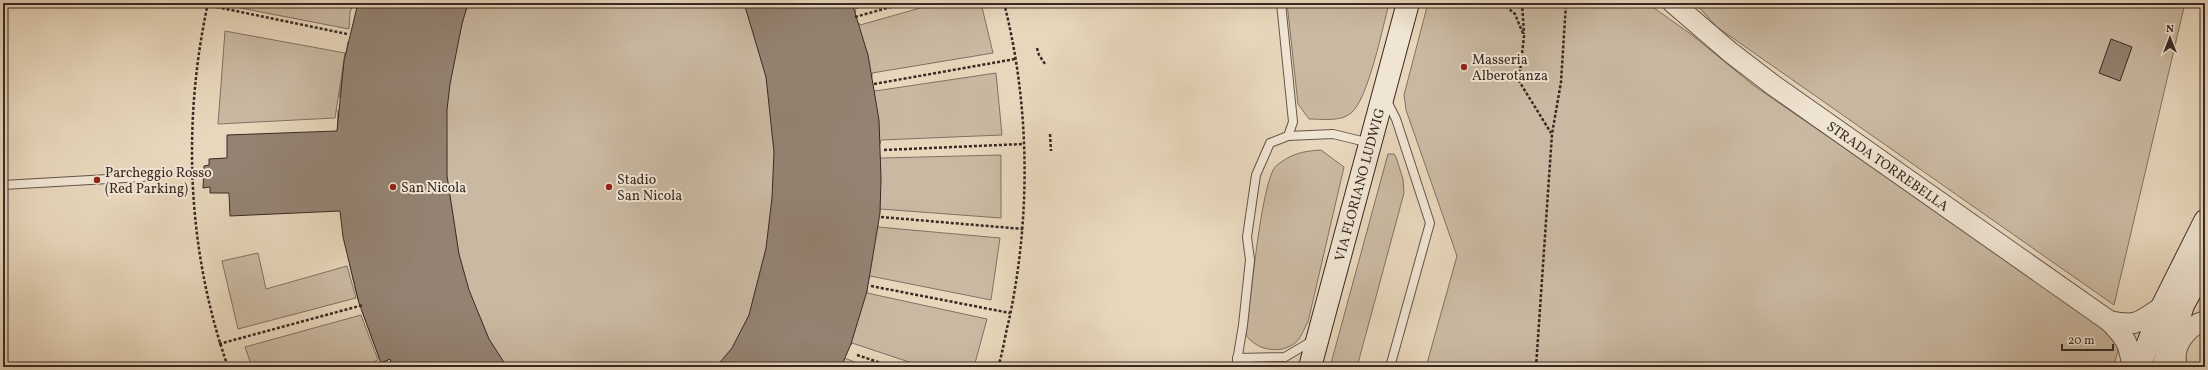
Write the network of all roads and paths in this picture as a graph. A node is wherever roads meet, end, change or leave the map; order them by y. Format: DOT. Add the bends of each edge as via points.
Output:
graph roads {
  1 [pos="905,3"];
  2 [pos="1004,3"];
  3 [pos="1281,3"];
  4 [pos="1408,3"];
  5 [pos="1502,3"];
  6 [pos="1522,3"];
  7 [pos="1566,3"];
  8 [pos="1673,3"];
  9 [pos="208,4"];
  10 [pos="855,17"];
  11 [pos="347,34"];
  12 [pos="1524,36"];
  13 [pos="1037,48"];
  14 [pos="1015,59"];
  15 [pos="1045,64"];
  16 [pos="874,84"];
  17 [pos="1384,94"];
  18 [pos="1050,134"];
  19 [pos="1552,134"];
  20 [pos="1288,136"];
  21 [pos="1370,143"];
  22 [pos="1023,144"];
  23 [pos="884,150"];
  24 [pos="1051,151"];
  25 [pos="143,178"];
  26 [pos="3,185"];
  27 [pos="881,217"];
  28 [pos="2205,221"];
  29 [pos="1023,229"];
  30 [pos="2205,264"];
  31 [pos="871,286"];
  32 [pos="364,305"];
  33 [pos="2173,306"];
  34 [pos="1010,313"];
  35 [pos="2109,321"];
  36 [pos="2205,321"];
  37 [pos="1318,337"];
  38 [pos="220,344"];
  39 [pos="857,355"];
  40 [pos="1237,358"];
  41 [pos="2172,359"];
  42 [pos="228,367"];
  43 [pos="893,367"];
  44 [pos="998,367"];
  45 [pos="1236,367"];
  46 [pos="1255,367"];
  47 [pos="1310,367"];
  48 [pos="1390,367"];
  49 [pos="1536,367"];
  50 [pos="2132,367"];
  51 [pos="2139,367"];
  1 -- 10 [label="path"];
  2 -- 14 [label="path"];
  3 -- 20 [label="lane" via="1293,122"];
  4 -- 17 [label="main road, VIA FLORIANO LUDWIG"];
  5 -- 12 [label="path" via="1515,14"];
  6 -- 12 [label="path"];
  7 -- 19 [label="path" via="1561,82"];
  8 -- 35 [label="street, STRADA TORREBELLA" via="1773,85"];
  9 -- 11 [label="path"];
  9 -- 38 [label="path" via="197,69 191,133 200,263"];
  12 -- 19 [label="path" via="1519,81"];
  13 -- 15 [label="path"];
  14 -- 16 [label="path"];
  14 -- 22 [label="path"];
  17 -- 21 [label="main road, VIA FLORIANO LUDWIG"];
  17 -- 48 [label="lane" via="1396,119 1430,223"];
  18 -- 24 [label="path"];
  19 -- 49 [label="path"];
  20 -- 21 [label="lane" via="1333,134"];
  20 -- 40 [label="lane" via="1270,143 1256,175 1247,237 1249,267"];
  21 -- 37 [label="main road, VIA FLORIANO LUDWIG"];
  22 -- 23 [label="path"];
  22 -- 29 [label="path"];
  25 -- 26 [label="lane"];
  27 -- 29 [label="path"];
  28 -- 33 [label="main road"];
  29 -- 34 [label="path"];
  30 -- 33 [label="main road"];
  31 -- 34 [label="path"];
  32 -- 38 [label="path"];
  33 -- 35 [label="street" via="2137,323 2128,325"];
  33 -- 41 [label="main road"];
  33 -- 41 [label="main road"];
  33 -- 51 [label="main road"];
  34 -- 44 [label="path"];
  35 -- 50 [label="street" via="2126,339 2131,352"];
  36 -- 41 [label="street" via="2186,331"];
  37 -- 40 [label="lane" via="1285,357"];
  37 -- 47 [label="main road, VIA FLORIANO LUDWIG"];
  38 -- 42 [label="path"];
  39 -- 43 [label="path"];
  40 -- 45 [label="lane"];
  40 -- 46 [label="lane"];
}
